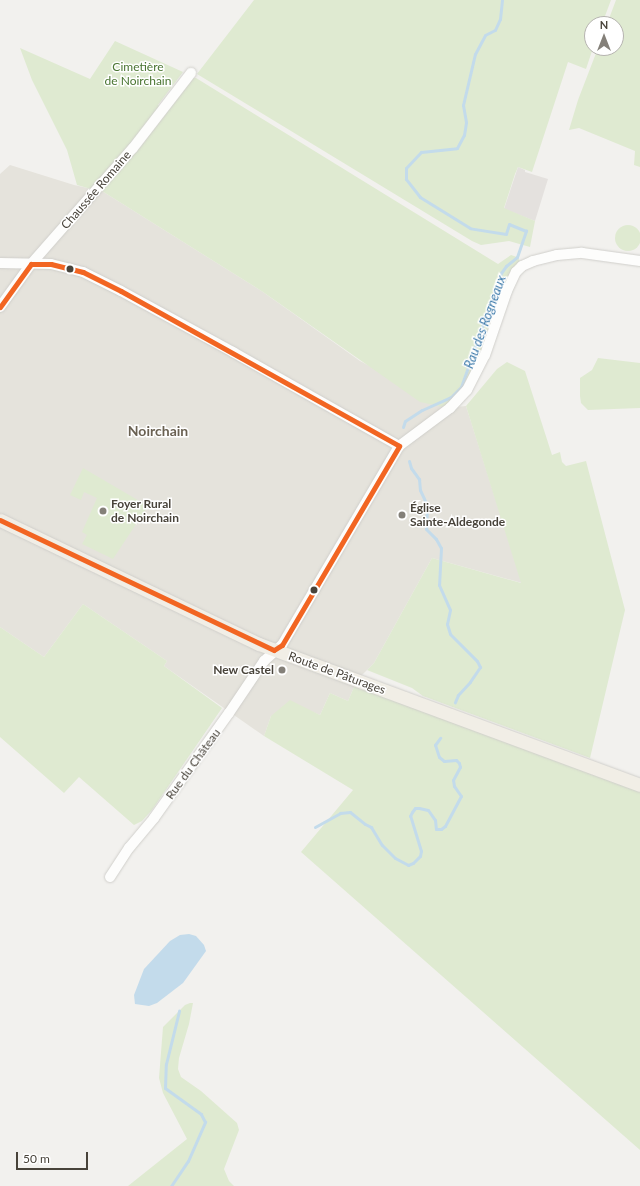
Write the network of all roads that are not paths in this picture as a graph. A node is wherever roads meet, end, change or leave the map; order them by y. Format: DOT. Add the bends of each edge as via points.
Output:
graph roads {
  1 [pos="192,73"];
  2 [pos="640,261"];
  3 [pos="0,263"];
  4 [pos="31,264"];
  5 [pos="0,307"];
  6 [pos="399,446"];
  7 [pos="0,520"];
  8 [pos="274,650"];
  9 [pos="640,785"];
  10 [pos="110,877"];
  1 -- 4 [label="street, Chaussée Romaine" via="133,148"];
  2 -- 6 [label="street" via="582,253 543,258 522,266 511,281 485,355 468,390 450,408"];
  3 -- 4 [label="street"];
  4 -- 5 [label="street, Chaussée Romaine"];
  4 -- 6 [label="street" via="51,264 83,272"];
  6 -- 8 [label="street, Rue du Château" via="282,645"];
  7 -- 8 [label="main road, Route de Pâturages"];
  8 -- 9 [label="main road, Route de Pâturages"];
  8 -- 10 [label="street, Rue du Château"];
}
